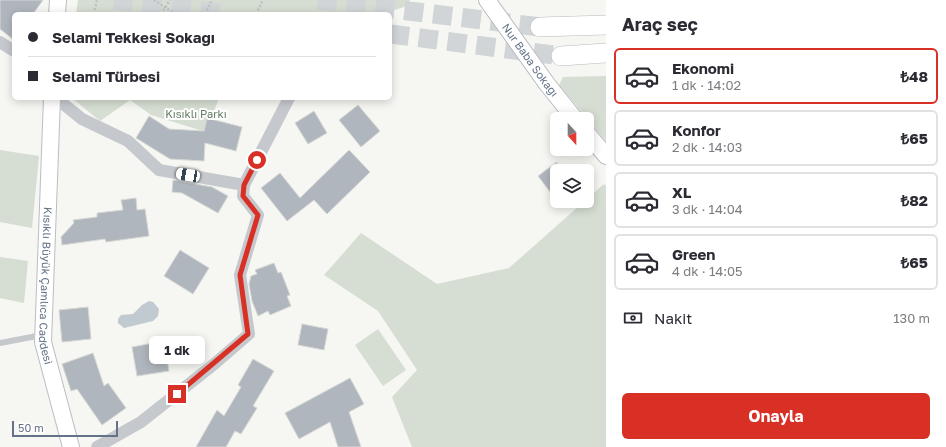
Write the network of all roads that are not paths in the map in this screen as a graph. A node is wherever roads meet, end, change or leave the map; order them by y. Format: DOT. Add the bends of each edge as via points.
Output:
graph roads {
  1 [pos="58,0"];
  2 [pos="486,0"];
  3 [pos="57,12"];
  4 [pos="606,25"];
  5 [pos="540,27"];
  6 [pos="0,42"];
  7 [pos="12,50"];
  8 [pos="606,53"];
  9 [pos="561,56"];
  10 [pos="52,100"];
  11 [pos="58,100"];
  12 [pos="288,100"];
  13 [pos="570,112"];
  14 [pos="594,141"];
  15 [pos="606,156"];
  16 [pos="244,185"];
  17 [pos="43,335"];
  18 [pos="0,343"];
  19 [pos="71,447"];
  20 [pos="98,447"];
  1 -- 3 [label="main road"];
  2 -- 13 [label="main road, Nur Baba Sokağı"];
  4 -- 5 [label="highway"];
  6 -- 7 [label="street"];
  8 -- 9 [label="highway"];
  10 -- 17 [label="main road, Kısıklı Büyük Çamlıca Caddesi"];
  11 -- 16 [label="street" via="82,119 128,141 159,170"];
  12 -- 16 [label="street"];
  14 -- 15 [label="main road"];
  16 -- 20 [label="street" via="243,196 258,215 240,275 248,334 141,422"];
  17 -- 18 [label="lane"];
  17 -- 19 [label="main road, Kısıklı Büyük Çamlıca Caddesi" via="54,388"];
}
